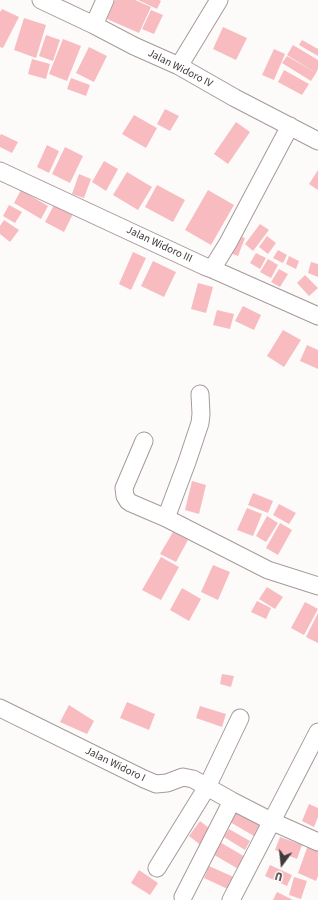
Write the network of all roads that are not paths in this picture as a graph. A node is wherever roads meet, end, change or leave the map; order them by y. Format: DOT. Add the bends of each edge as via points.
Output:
graph roads {
  1 [pos="41,0"];
  2 [pos="105,0"];
  3 [pos="219,0"];
  4 [pos="94,25"];
  5 [pos="179,66"];
  6 [pos="290,126"];
  7 [pos="318,141"];
  8 [pos="0,171"];
  9 [pos="212,269"];
  10 [pos="318,316"];
  11 [pos="200,394"];
  12 [pos="144,441"];
  13 [pos="166,518"];
  14 [pos="318,586"];
  15 [pos="0,708"];
  16 [pos="240,718"];
  17 [pos="318,732"];
  18 [pos="207,787"];
  19 [pos="232,801"];
  20 [pos="271,821"];
  21 [pos="318,842"];
  22 [pos="157,868"];
  23 [pos="183,897"];
  24 [pos="231,900"];
  1 -- 4 [label="street, Jalan Widoro IV"];
  2 -- 4 [label="street"];
  3 -- 5 [label="street"];
  4 -- 5 [label="street, Jalan Widoro IV"];
  5 -- 6 [label="street, Jalan Widoro IV"];
  6 -- 7 [label="street, Jalan Widoro IV"];
  6 -- 9 [label="street"];
  8 -- 9 [label="street, Jalan Widoro III"];
  9 -- 10 [label="street, Jalan Widoro III"];
  11 -- 13 [label="street" via="200,423"];
  12 -- 13 [label="street" via="124,488 125,496 131,503"];
  13 -- 14 [label="street" via="268,570"];
  15 -- 18 [label="street, Jalan Widoro I" via="156,784 183,777"];
  16 -- 18 [label="street"];
  17 -- 20 [label="street"];
  18 -- 19 [label="street, Jalan Widoro I"];
  18 -- 22 [label="street"];
  19 -- 20 [label="street, Jalan Widoro I"];
  19 -- 23 [label="street"];
  20 -- 21 [label="street, Jalan Widoro I"];
  20 -- 24 [label="street"];
}
